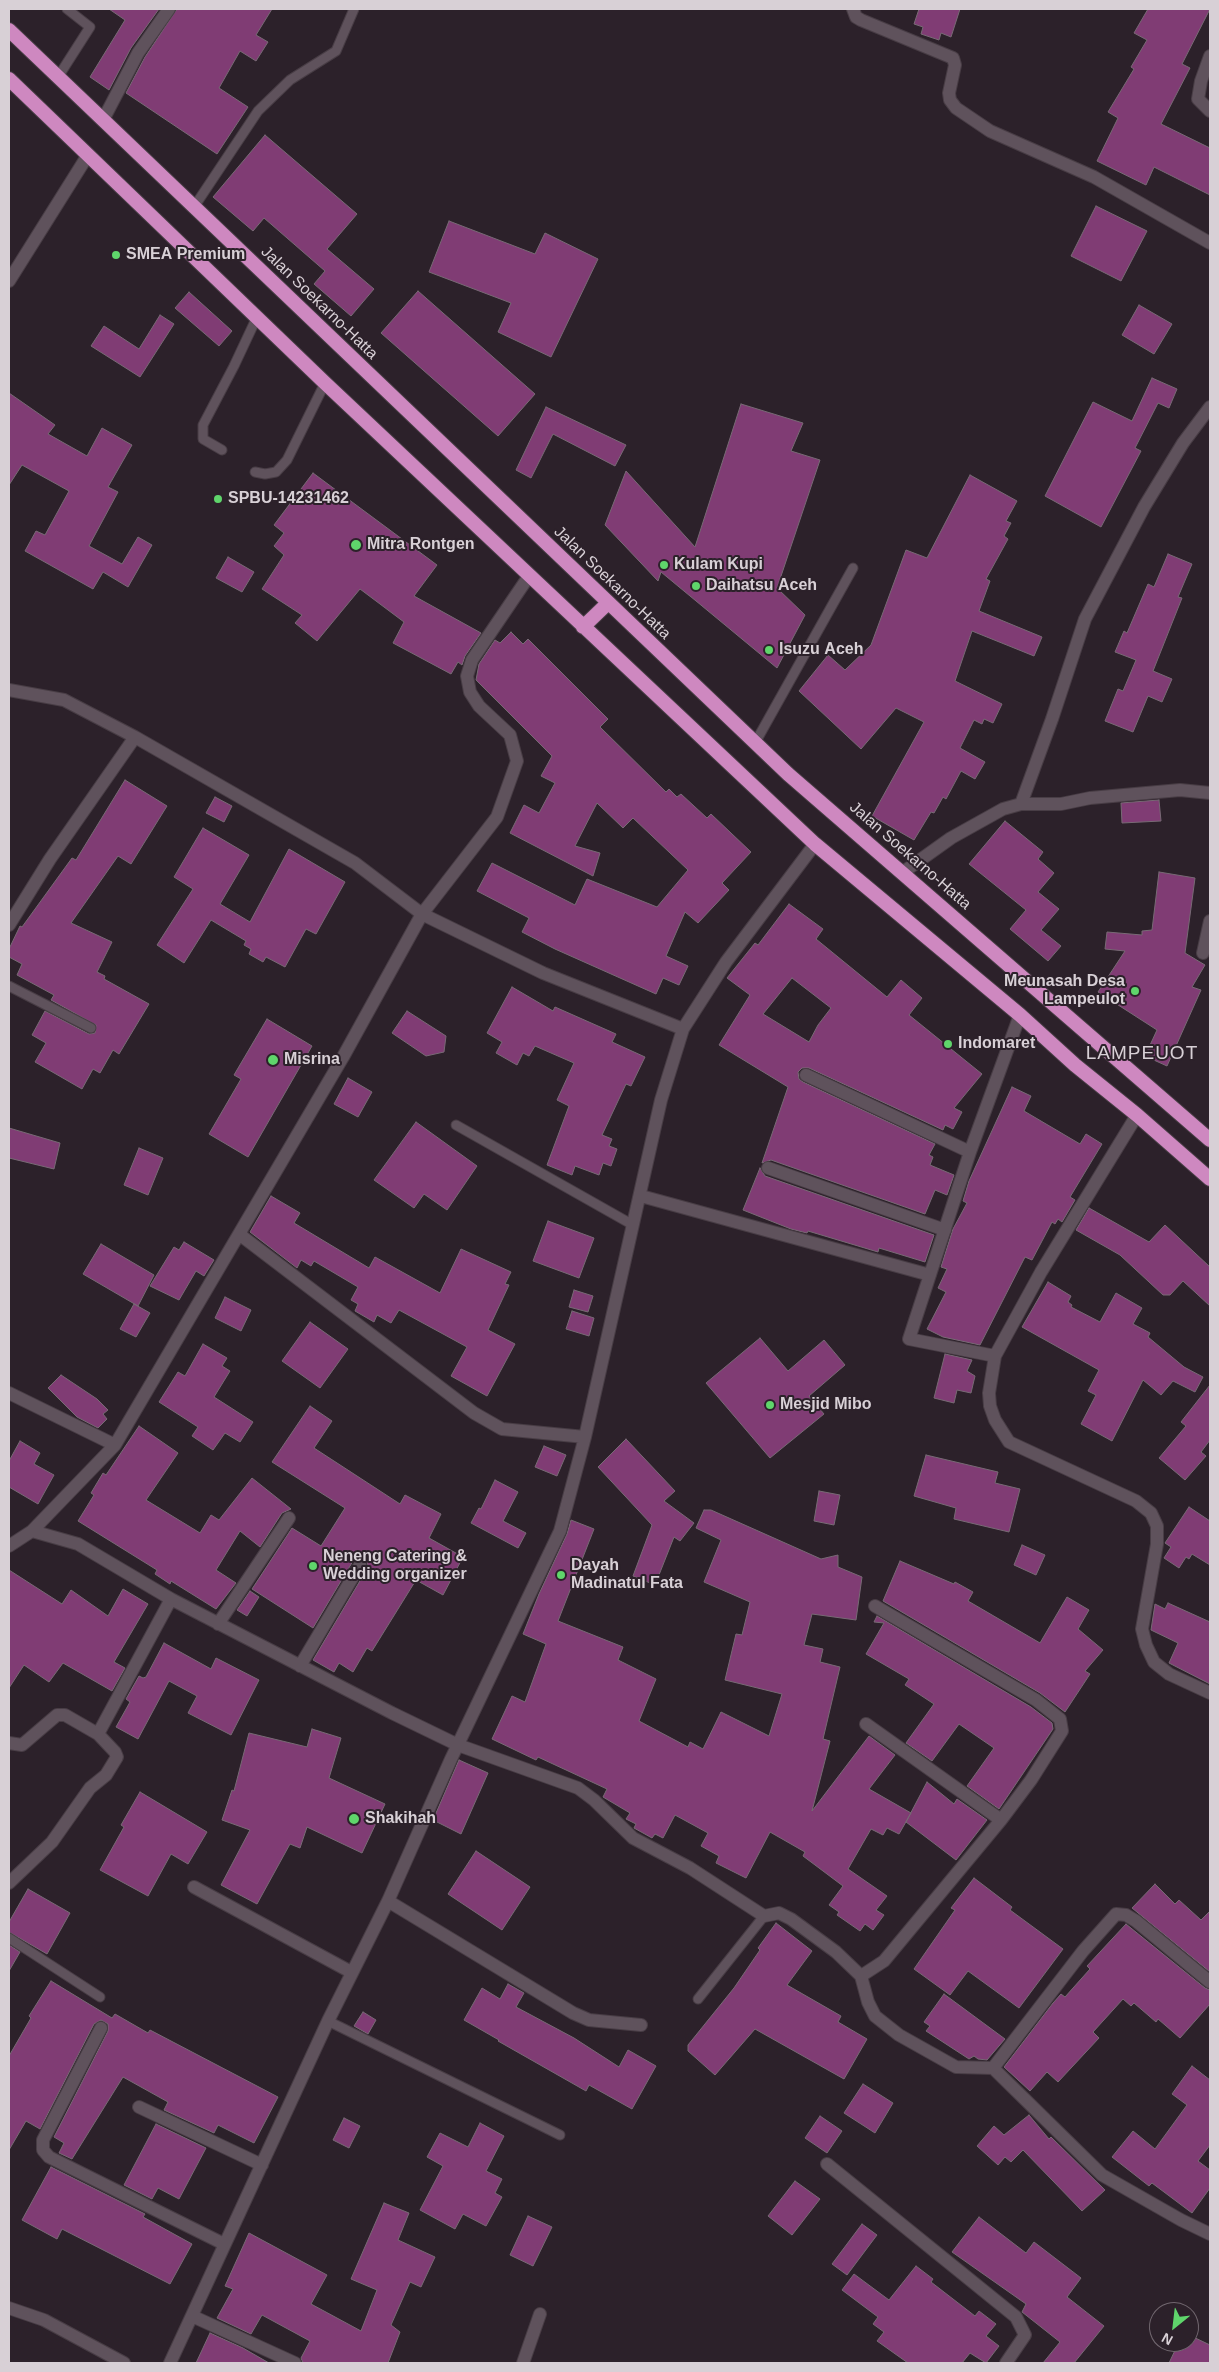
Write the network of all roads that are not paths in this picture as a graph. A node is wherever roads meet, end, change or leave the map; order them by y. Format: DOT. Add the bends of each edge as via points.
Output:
graph roads {
  1 [pos="67,9"];
  2 [pos="169,9"];
  3 [pos="354,9"];
  4 [pos="853,9"];
  5 [pos="9,30"];
  6 [pos="1210,56"];
  7 [pos="58,77"];
  8 [pos="9,79"];
  9 [pos="1210,111"];
  10 [pos="103,120"];
  11 [pos="88,155"];
  12 [pos="194,207"];
  13 [pos="1210,243"];
  14 [pos="9,281"];
  15 [pos="257,317"];
  16 [pos="325,383"];
  17 [pos="1210,407"];
  18 [pos="222,450"];
  19 [pos="255,472"];
  20 [pos="853,568"];
  21 [pos="529,576"];
  22 [pos="608,603"];
  23 [pos="583,627"];
  24 [pos="9,690"];
  25 [pos="135,737"];
  26 [pos="755,743"];
  27 [pos="1210,792"];
  28 [pos="1021,804"];
  29 [pos="815,844"];
  30 [pos="902,873"];
  31 [pos="422,914"];
  32 [pos="1210,921"];
  33 [pos="9,925"];
  34 [pos="1203,953"];
  35 [pos="9,986"];
  36 [pos="1020,1015"];
  37 [pos="91,1028"];
  38 [pos="683,1029"];
  39 [pos="806,1075"];
  40 [pos="1137,1115"];
  41 [pos="456,1125"];
  42 [pos="1210,1140"];
  43 [pos="970,1152"];
  44 [pos="768,1168"];
  45 [pos="1210,1179"];
  46 [pos="641,1196"];
  47 [pos="633,1224"];
  48 [pos="945,1230"];
  49 [pos="239,1234"];
  50 [pos="930,1275"];
  51 [pos="994,1356"];
  52 [pos="9,1393"];
  53 [pos="585,1437"];
  54 [pos="115,1444"];
  55 [pos="289,1518"];
  56 [pos="32,1532"];
  57 [pos="9,1546"];
  58 [pos="360,1565"];
  59 [pos="171,1600"];
  60 [pos="875,1606"];
  61 [pos="218,1624"];
  62 [pos="300,1666"];
  63 [pos="1210,1693"];
  64 [pos="866,1724"];
  65 [pos="98,1734"];
  66 [pos="9,1743"];
  67 [pos="458,1744"];
  68 [pos="1001,1820"];
  69 [pos="9,1883"];
  70 [pos="194,1886"];
  71 [pos="388,1900"];
  72 [pos="764,1916"];
  73 [pos="9,1938"];
  74 [pos="351,1972"];
  75 [pos="861,1976"];
  76 [pos="1210,1982"];
  77 [pos="100,1997"];
  78 [pos="698,1999"];
  79 [pos="328,2021"];
  80 [pos="641,2025"];
  81 [pos="101,2028"];
  82 [pos="993,2068"];
  83 [pos="139,2107"];
  84 [pos="560,2135"];
  85 [pos="827,2164"];
  86 [pos="262,2165"];
  87 [pos="1210,2234"];
  88 [pos="224,2244"];
  89 [pos="9,2308"];
  90 [pos="540,2314"];
  91 [pos="192,2316"];
  92 [pos="124,2363"];
  93 [pos="170,2363"];
  94 [pos="295,2363"];
  95 [pos="523,2363"];
  96 [pos="1006,2363"];
  1 -- 7 [label="lane" via="90,27"];
  2 -- 10 [label="street" via="138,53"];
  3 -- 12 [label="lane" via="336,51 290,80 258,111"];
  4 -- 13 [label="street" via="861,20 953,58 950,100 956,108 990,131 1094,177"];
  5 -- 7 [label="highway, Jalan Soekarno-Hatta"];
  6 -- 9 [label="street" via="1198,99"];
  7 -- 10 [label="highway, Jalan Soekarno-Hatta"];
  8 -- 11 [label="highway"];
  10 -- 12 [label="highway, Jalan Soekarno-Hatta"];
  11 -- 14 [label="street"];
  11 -- 15 [label="highway"];
  12 -- 22 [label="highway, Jalan Soekarno-Hatta"];
  15 -- 16 [label="highway"];
  15 -- 18 [label="lane" via="203,425 203,439"];
  16 -- 19 [label="lane" via="287,460 276,472"];
  16 -- 21 [label="highway"];
  17 -- 28 [label="street" via="1183,443 1144,507 1085,619"];
  20 -- 26 [label="lane"];
  21 -- 23 [label="highway"];
  21 -- 31 [label="street" via="472,660 467,676 470,692 480,706 510,735 517,761 513,776 497,817"];
  22 -- 23 [label="highway"];
  22 -- 26 [label="highway, Jalan Soekarno-Hatta"];
  23 -- 29 [label="highway"];
  24 -- 25 [label="street" via="64,700"];
  25 -- 31 [label="street" via="355,863"];
  25 -- 33 [label="street" via="50,859"];
  26 -- 30 [label="highway, Jalan Soekarno-Hatta"];
  27 -- 28 [label="street" via="1180,790 1090,798 1061,804"];
  28 -- 30 [label="street" via="1004,809 951,838"];
  29 -- 36 [label="highway"];
  29 -- 38 [label="street" via="726,962"];
  30 -- 42 [label="highway, Jalan Soekarno-Hatta"];
  31 -- 38 [label="street" via="543,973"];
  31 -- 49 [label="street" via="344,1058"];
  32 -- 34 [label="street"];
  35 -- 37 [label="lane"];
  36 -- 40 [label="highway"];
  36 -- 43 [label="street"];
  38 -- 46 [label="street" via="661,1100"];
  39 -- 43 [label="street"];
  40 -- 45 [label="highway"];
  40 -- 51 [label="street"];
  41 -- 47 [label="lane"];
  43 -- 48 [label="street"];
  44 -- 48 [label="street"];
  46 -- 47 [label="street"];
  46 -- 50 [label="street"];
  47 -- 53 [label="street"];
  48 -- 50 [label="street"];
  49 -- 53 [label="street" via="474,1413 502,1429"];
  49 -- 54 [label="street"];
  50 -- 51 [label="street" via="909,1339"];
  51 -- 63 [label="street" via="990,1406 1009,1442 1136,1501 1151,1513 1157,1544 1142,1629 1146,1645 1154,1662 1169,1674"];
  52 -- 54 [label="street"];
  53 -- 67 [label="street" via="560,1531"];
  54 -- 56 [label="street"];
  55 -- 61 [label="street"];
  56 -- 57 [label="street"];
  56 -- 59 [label="street" via="78,1544"];
  58 -- 62 [label="street"];
  59 -- 61 [label="street"];
  59 -- 65 [label="street"];
  60 -- 68 [label="street" via="1036,1700 1060,1719 1062,1731 1052,1749"];
  61 -- 62 [label="street"];
  62 -- 67 [label="street"];
  64 -- 68 [label="street"];
  65 -- 66 [label="street" via="65,1715 57,1716 22,1745"];
  65 -- 69 [label="street" via="115,1752 114,1763 106,1775 90,1788 52,1842"];
  67 -- 71 [label="street"];
  67 -- 72 [label="street" via="578,1788 633,1838 690,1868"];
  68 -- 75 [label="street" via="884,1961"];
  70 -- 74 [label="street"];
  71 -- 74 [label="street"];
  71 -- 80 [label="street" via="573,2013 589,2020"];
  72 -- 75 [label="street" via="780,1913 791,1919 836,1952"];
  72 -- 78 [label="lane"];
  73 -- 77 [label="lane"];
  74 -- 79 [label="street"];
  75 -- 82 [label="street" via="875,2016 899,2035 956,2067"];
  76 -- 82 [label="street" via="1136,1921 1116,1914 1083,1951"];
  79 -- 84 [label="lane"];
  79 -- 86 [label="street"];
  81 -- 88 [label="street" via="42,2140 43,2150 50,2157"];
  82 -- 87 [label="street" via="1102,2174"];
  83 -- 86 [label="street"];
  85 -- 96 [label="street" via="1016,2317 1025,2335"];
  86 -- 88 [label="street"];
  88 -- 91 [label="street"];
  89 -- 92 [label="street" via="44,2320"];
  90 -- 95 [label="street"];
  91 -- 93 [label="street"];
  91 -- 94 [label="street"];
}
